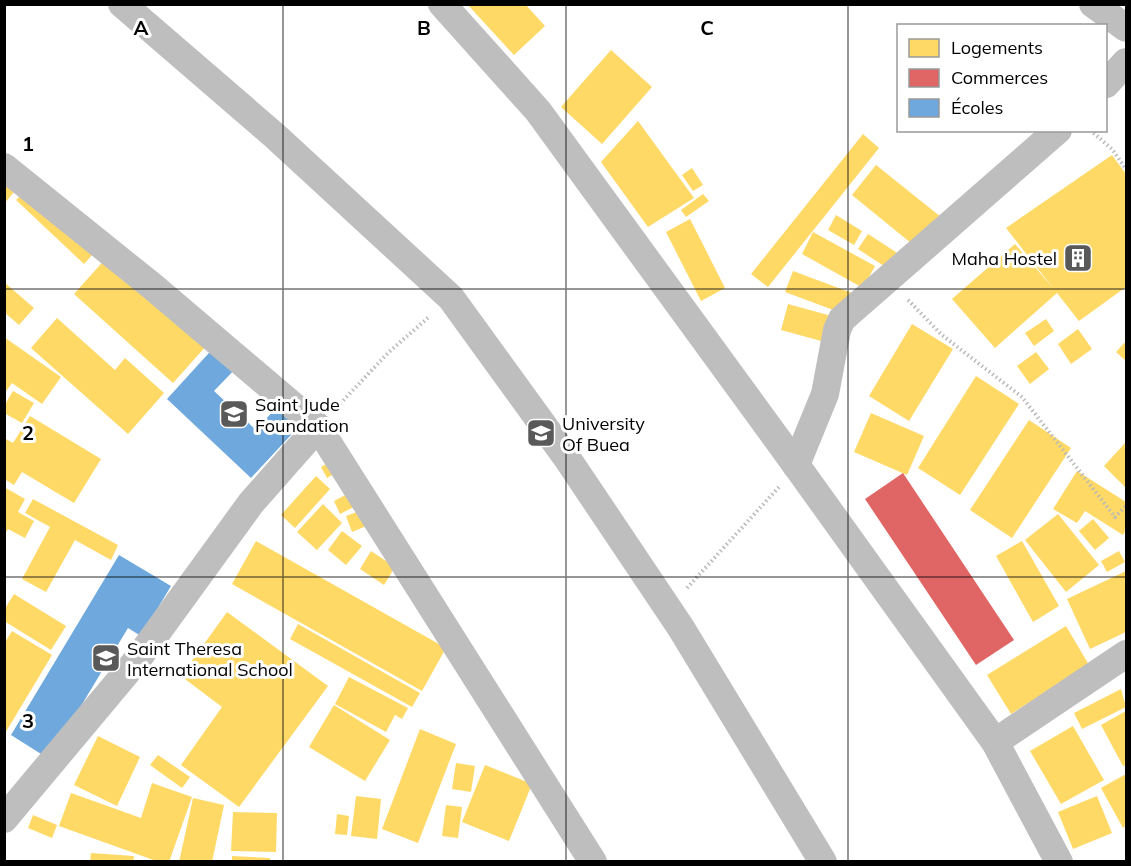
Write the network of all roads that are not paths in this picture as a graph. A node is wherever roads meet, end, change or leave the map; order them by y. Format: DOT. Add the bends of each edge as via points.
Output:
graph roads {
  1 [pos="122,4"];
  2 [pos="442,4"];
  3 [pos="1092,4"];
  4 [pos="1126,28"];
  5 [pos="1126,62"];
  6 [pos="1107,83"];
  7 [pos="1056,132"];
  8 [pos="4,167"];
  9 [pos="318,427"];
  10 [pos="796,465"];
  11 [pos="1126,654"];
  12 [pos="994,742"];
  13 [pos="4,819"];
  14 [pos="594,861"];
  15 [pos="823,861"];
  16 [pos="1059,861"];
  1 -- 15 [label="street" via="275,136 451,298 567,458 668,609"];
  2 -- 10 [label="street" via="538,111"];
  3 -- 4 [label="street"];
  5 -- 6 [label="street"];
  7 -- 10 [label="street" via="842,319 825,394"];
  8 -- 9 [label="street"];
  9 -- 13 [label="street" via="251,503 137,660"];
  9 -- 14 [label="street"];
  10 -- 12 [label="street"];
  11 -- 12 [label="street"];
  12 -- 16 [label="street"];
}
